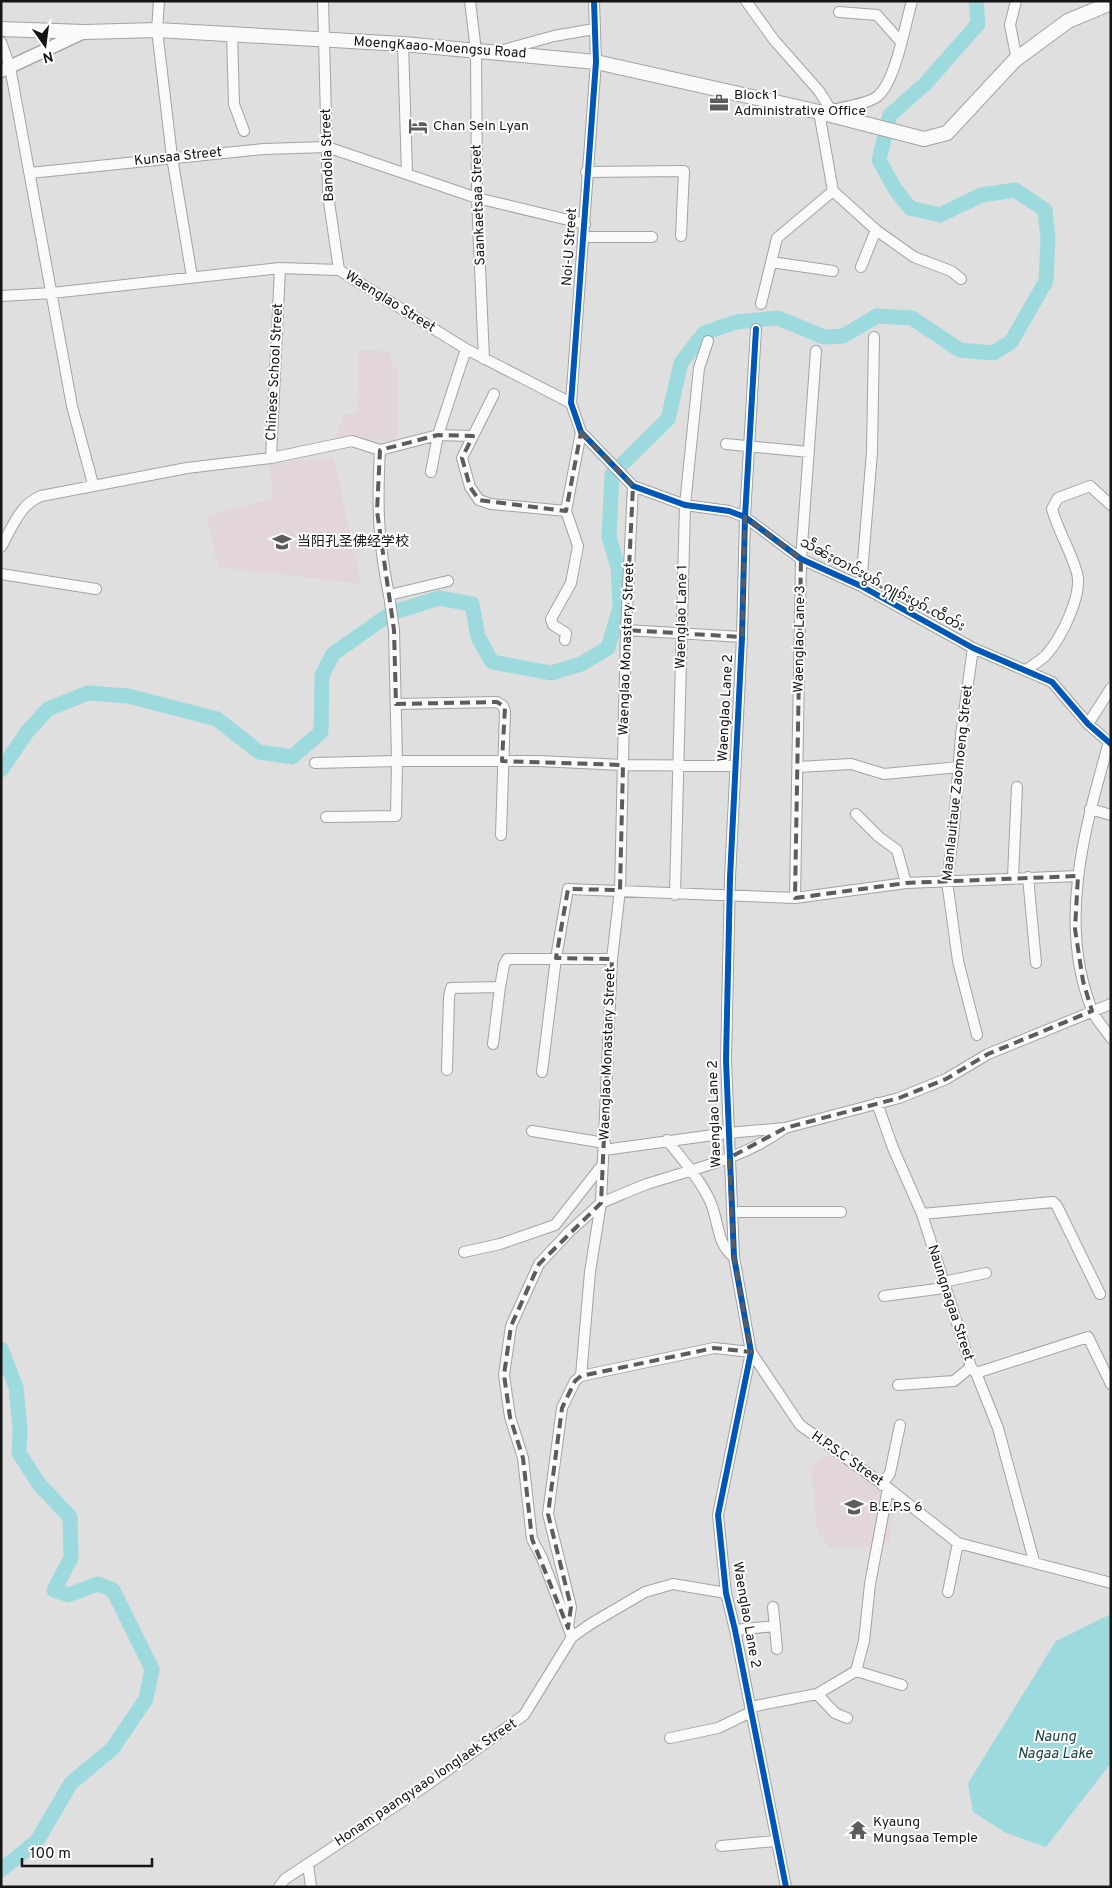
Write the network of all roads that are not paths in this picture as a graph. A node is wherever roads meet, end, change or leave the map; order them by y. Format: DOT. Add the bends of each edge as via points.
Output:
graph roads {
  1 [pos="159,1"];
  2 [pos="323,1"];
  3 [pos="470,1"];
  4 [pos="594,1"];
  5 [pos="746,1"];
  6 [pos="912,1"];
  7 [pos="1016,1"];
  8 [pos="1111,3"];
  9 [pos="839,12"];
  10 [pos="1,29"];
  11 [pos="594,29"];
  12 [pos="156,30"];
  13 [pos="84,32"];
  14 [pos="232,34"];
  15 [pos="324,39"];
  16 [pos="1,42"];
  17 [pos="901,42"];
  18 [pos="403,44"];
  19 [pos="476,51"];
  20 [pos="500,51"];
  21 [pos="1015,60"];
  22 [pos="596,62"];
  23 [pos="6,69"];
  24 [pos="825,111"];
  25 [pos="244,131"];
  26 [pos="327,147"];
  27 [pos="172,158"];
  28 [pos="586,172"];
  29 [pos="30,173"];
  30 [pos="406,173"];
  31 [pos="833,191"];
  32 [pos="477,198"];
  33 [pos="585,224"];
  34 [pos="876,230"];
  35 [pos="681,236"];
  36 [pos="584,237"];
  37 [pos="652,237"];
  38 [pos="771,262"];
  39 [pos="861,267"];
  40 [pos="280,268"];
  41 [pos="339,270"];
  42 [pos="833,271"];
  43 [pos="192,277"];
  44 [pos="961,279"];
  45 [pos="52,293"];
  46 [pos="1,296"];
  47 [pos="762,304"];
  48 [pos="756,329"];
  49 [pos="874,337"];
  50 [pos="708,341"];
  51 [pos="466,349"];
  52 [pos="816,351"];
  53 [pos="484,359"];
  54 [pos="494,394"];
  55 [pos="571,403"];
  56 [pos="580,432"];
  57 [pos="438,435"];
  58 [pos="473,436"];
  59 [pos="726,444"];
  60 [pos="749,446"];
  61 [pos="380,450"];
  62 [pos="809,452"];
  63 [pos="271,458"];
  64 [pos="431,472"];
  65 [pos="93,484"];
  66 [pos="633,486"];
  67 [pos="685,505"];
  68 [pos="1111,505"];
  69 [pos="566,511"];
  70 [pos="745,517"];
  71 [pos="1,547"];
  72 [pos="801,558"];
  73 [pos="1,574"];
  74 [pos="448,581"];
  75 [pos="861,586"];
  76 [pos="96,589"];
  77 [pos="390,595"];
  78 [pos="626,630"];
  79 [pos="682,634"];
  80 [pos="742,637"];
  81 [pos="564,640"];
  82 [pos="973,648"];
  83 [pos="1026,670"];
  84 [pos="1111,688"];
  85 [pos="396,704"];
  86 [pos="1088,724"];
  87 [pos="1110,743"];
  88 [pos="397,761"];
  89 [pos="502,761"];
  90 [pos="315,763"];
  91 [pos="678,765"];
  92 [pos="623,766"];
  93 [pos="736,766"];
  94 [pos="798,767"];
  95 [pos="959,767"];
  96 [pos="1017,787"];
  97 [pos="1090,809"];
  98 [pos="856,814"];
  99 [pos="1111,815"];
  100 [pos="326,818"];
  101 [pos="501,835"];
  102 [pos="1078,876"];
  103 [pos="1013,877"];
  104 [pos="1028,877"];
  105 [pos="947,881"];
  106 [pos="906,883"];
  107 [pos="620,890"];
  108 [pos="675,895"];
  109 [pos="730,896"];
  110 [pos="795,898"];
  111 [pos="556,958"];
  112 [pos="612,959"];
  113 [pos="1036,964"];
  114 [pos="500,988"];
  115 [pos="1111,1004"];
  116 [pos="1092,1011"];
  117 [pos="976,1035"];
  118 [pos="1111,1038"];
  119 [pos="493,1044"];
  120 [pos="446,1070"];
  121 [pos="542,1072"];
  122 [pos="877,1103"];
  123 [pos="785,1128"];
  124 [pos="532,1131"];
  125 [pos="728,1133"];
  126 [pos="666,1140"];
  127 [pos="604,1146"];
  128 [pos="729,1158"];
  129 [pos="603,1164"];
  130 [pos="692,1171"];
  131 [pos="601,1203"];
  132 [pos="732,1212"];
  133 [pos="841,1212"];
  134 [pos="922,1214"];
  135 [pos="464,1252"];
  136 [pos="734,1258"];
  137 [pos="986,1273"];
  138 [pos="944,1285"];
  139 [pos="1100,1294"];
  140 [pos="884,1296"];
  141 [pos="751,1352"];
  142 [pos="974,1370"];
  143 [pos="581,1376"];
  144 [pos="1111,1384"];
  145 [pos="898,1385"];
  146 [pos="900,1425"];
  147 [pos="885,1486"];
  148 [pos="958,1543"];
  149 [pos="1034,1561"];
  150 [pos="1111,1583"];
  151 [pos="948,1592"];
  152 [pos="726,1593"];
  153 [pos="773,1607"];
  154 [pos="775,1626"];
  155 [pos="735,1630"];
  156 [pos="570,1633"];
  157 [pos="777,1649"];
  158 [pos="856,1671"];
  159 [pos="902,1685"];
  160 [pos="817,1694"];
  161 [pos="750,1709"];
  162 [pos="847,1718"];
  163 [pos="670,1738"];
  164 [pos="776,1841"];
  165 [pos="721,1846"];
  166 [pos="308,1864"];
  167 [pos="279,1887"];
  168 [pos="311,1887"];
  169 [pos="786,1887"];
  1 -- 12 [label="street"];
  2 -- 15 [label="street, Bandola Street"];
  3 -- 19 [label="street, Saankaetsaa Street"];
  4 -- 11 [label="street, Noi-U Street"];
  5 -- 24 [label="street" via="774,40 819,91"];
  6 -- 17 [label="street"];
  7 -- 21 [label="street" via="1010,25"];
  8 -- 21 [label="main road, MoengKaao-Moengsu Road" via="1068,21"];
  9 -- 17 [label="street" via="876,15"];
  10 -- 13 [label="main road, MoengKaao-Moengsu Road"];
  11 -- 20 [label="street"];
  11 -- 22 [label="street, Noi-U Street"];
  12 -- 13 [label="main road, MoengKaao-Moengsu Road"];
  12 -- 14 [label="main road, MoengKaao-Moengsu Road"];
  12 -- 27 [label="street"];
  13 -- 23 [label="street"];
  14 -- 15 [label="main road, MoengKaao-Moengsu Road"];
  14 -- 25 [label="street" via="234,104"];
  15 -- 18 [label="main road, MoengKaao-Moengsu Road"];
  15 -- 26 [label="street, Bandola Street"];
  16 -- 23 [label="street"];
  17 -- 24 [label="street" via="888,84 877,97"];
  18 -- 19 [label="main road, MoengKaao-Moengsu Road"];
  18 -- 30 [label="street"];
  19 -- 20 [label="main road, MoengKaao-Moengsu Road"];
  19 -- 32 [label="street, Saankaetsaa Street"];
  20 -- 22 [label="main road, MoengKaao-Moengsu Road"];
  21 -- 24 [label="main road, MoengKaao-Moengsu Road" via="947,133 937,138 902,134"];
  22 -- 24 [label="main road, MoengKaao-Moengsu Road"];
  22 -- 28 [label="street, Noi-U Street"];
  23 -- 29 [label="street"];
  24 -- 31 [label="street"];
  26 -- 27 [label="street, Kunsaa Street"];
  26 -- 30 [label="street"];
  26 -- 41 [label="street, Bandola Street" via="328,196"];
  27 -- 29 [label="street, Kunsaa Street"];
  27 -- 43 [label="street"];
  28 -- 33 [label="street, Noi-U Street"];
  28 -- 35 [label="street" via="684,171"];
  29 -- 45 [label="street"];
  30 -- 32 [label="street"];
  31 -- 34 [label="street"];
  31 -- 38 [label="street" via="777,238"];
  32 -- 33 [label="street"];
  32 -- 53 [label="street, Saankaetsaa Street"];
  33 -- 36 [label="street, Noi-U Street"];
  34 -- 39 [label="street"];
  34 -- 44 [label="street" via="914,257"];
  36 -- 37 [label="street"];
  36 -- 55 [label="street, Noi-U Street"];
  38 -- 42 [label="street"];
  38 -- 47 [label="street"];
  40 -- 41 [label="street, Waenglao Street"];
  40 -- 43 [label="street, Waenglao Street"];
  40 -- 63 [label="street, Chinese School Street"];
  41 -- 51 [label="street, Waenglao Street"];
  43 -- 45 [label="street, Waenglao Street"];
  45 -- 46 [label="street, Waenglao Street"];
  45 -- 65 [label="street" via="72,406"];
  48 -- 60 [label="street, Waenglao Lane 2"];
  49 -- 75 [label="street" via="872,452"];
  50 -- 67 [label="street, Waenglao Lane 1" via="699,368"];
  51 -- 53 [label="street, Waenglao Street"];
  51 -- 57 [label="street"];
  52 -- 62 [label="street, Waenglao Lane 3"];
  53 -- 55 [label="street, Waenglao Street"];
  54 -- 58 [label="street"];
  55 -- 56 [label="street, Noi-U Street"];
  56 -- 66 [label="street, သဵၼ်ႈတၢင်းပွၵ်ႉႁူၵ်းပွၵ်ႉၸဵတ်း"];
  56 -- 69 [label="street"];
  57 -- 58 [label="street"];
  57 -- 61 [label="street"];
  57 -- 64 [label="street"];
  58 -- 69 [label="street" via="462,458 470,487 479,500"];
  59 -- 60 [label="street"];
  60 -- 62 [label="street"];
  60 -- 70 [label="street, Waenglao Lane 2"];
  61 -- 63 [label="street, Chinese School Street" via="352,441"];
  61 -- 77 [label="street" via="377,511"];
  62 -- 72 [label="street, Waenglao Lane 3"];
  63 -- 65 [label="street"];
  65 -- 71 [label="street" via="31,499"];
  66 -- 67 [label="street, သဵၼ်ႈတၢင်းပွၵ်ႉႁူၵ်းပွၵ်ႉၸဵတ်း"];
  66 -- 78 [label="street, Waenglao Monastary Street"];
  67 -- 70 [label="street, သဵၼ်ႈတၢင်းပွၵ်ႉႁူၵ်းပွၵ်ႉၸဵတ်း"];
  67 -- 79 [label="street, Waenglao Lane 1"];
  68 -- 83 [label="street" via="1090,486 1058,498 1052,509 1078,575 1077,589 1074,604 1048,653"];
  69 -- 81 [label="street" via="578,546 572,583 551,620 566,633"];
  70 -- 72 [label="street, သဵၼ်ႈတၢင်းပွၵ်ႉႁူၵ်းပွၵ်ႉၸဵတ်း"];
  70 -- 80 [label="street, Waenglao Lane 2"];
  72 -- 75 [label="street, သဵၼ်ႈတၢင်းပွၵ်ႉႁူၵ်းပွၵ်ႉၸဵတ်း"];
  72 -- 94 [label="street, Waenglao Lane 3"];
  73 -- 76 [label="street"];
  74 -- 77 [label="street"];
  75 -- 82 [label="street, သဵၼ်ႈတၢင်းပွၵ်ႉႁူၵ်းပွၵ်ႉၸဵတ်း"];
  77 -- 85 [label="street"];
  78 -- 79 [label="street"];
  78 -- 92 [label="street, Waenglao Monastary Street"];
  79 -- 80 [label="street"];
  79 -- 91 [label="street, Waenglao Lane 1"];
  80 -- 93 [label="street, Waenglao Lane 2"];
  82 -- 83 [label="street, သဵၼ်ႈတၢင်းပွၵ်ႉႁူၵ်းပွၵ်ႉၸဵတ်း"];
  82 -- 95 [label="street, Maanlauitaue Zaomoeng Street"];
  83 -- 86 [label="street, သဵၼ်ႈတၢင်းပွၵ်ႉႁူၵ်းပွၵ်ႉၸဵတ်း" via="1052,682"];
  84 -- 86 [label="street"];
  85 -- 88 [label="street"];
  85 -- 89 [label="street" via="497,702 505,711"];
  86 -- 87 [label="street, သဵၼ်ႈတၢင်းပွၵ်ႉႁူၵ်းပွၵ်ႉၸဵတ်း"];
  87 -- 97 [label="street"];
  88 -- 89 [label="street"];
  88 -- 90 [label="street"];
  88 -- 100 [label="street" via="396,816"];
  89 -- 92 [label="street"];
  89 -- 101 [label="street"];
  91 -- 92 [label="street"];
  91 -- 93 [label="street"];
  91 -- 108 [label="street, Waenglao Lane 1"];
  92 -- 107 [label="street, Waenglao Monastary Street"];
  93 -- 109 [label="street, Waenglao Lane 2"];
  94 -- 95 [label="street" via="851,764 884,774"];
  94 -- 110 [label="street, Waenglao Lane 3"];
  95 -- 105 [label="street, Maanlauitaue Zaomoeng Street"];
  96 -- 103 [label="street"];
  97 -- 99 [label="street"];
  97 -- 102 [label="street"];
  98 -- 106 [label="street" via="897,850"];
  102 -- 104 [label="street"];
  102 -- 116 [label="street" via="1075,929 1083,981"];
  103 -- 104 [label="street"];
  103 -- 105 [label="street"];
  104 -- 113 [label="street"];
  105 -- 106 [label="street"];
  105 -- 117 [label="street, Maanlauitaue Zaomoeng Street" via="958,961"];
  106 -- 110 [label="street"];
  107 -- 108 [label="street"];
  107 -- 111 [label="street" via="568,889"];
  107 -- 112 [label="street, Waenglao Monastary Street"];
  108 -- 109 [label="street"];
  109 -- 110 [label="street"];
  109 -- 125 [label="street, Waenglao Lane 2" via="726,1060"];
  111 -- 112 [label="street"];
  111 -- 114 [label="street" via="507,959"];
  111 -- 121 [label="street"];
  112 -- 127 [label="street, Waenglao Monastary Street"];
  114 -- 119 [label="street"];
  114 -- 120 [label="street" via="451,988"];
  115 -- 116 [label="street, Waenglao Monastary Street"];
  116 -- 118 [label="street"];
  116 -- 122 [label="street, Waenglao Monastary Street" via="988,1054 946,1079 900,1098"];
  122 -- 123 [label="street, Waenglao Monastary Street"];
  122 -- 134 [label="street, Naungnagaa Street"];
  123 -- 125 [label="street, Waenglao Monastary Street"];
  123 -- 128 [label="street" via="770,1139"];
  124 -- 127 [label="street"];
  125 -- 126 [label="street, Waenglao Monastary Street"];
  125 -- 128 [label="street, Waenglao Lane 2"];
  126 -- 127 [label="street, Waenglao Monastary Street"];
  126 -- 130 [label="street"];
  127 -- 129 [label="street"];
  128 -- 130 [label="street"];
  128 -- 132 [label="street, Waenglao Lane 2"];
  129 -- 131 [label="street"];
  129 -- 135 [label="street" via="555,1225 500,1244"];
  130 -- 131 [label="street"];
  130 -- 136 [label="street" via="710,1202 720,1239"];
  131 -- 143 [label="street" via="590,1272"];
  131 -- 156 [label="street" via="539,1264 511,1326 504,1375 510,1418 523,1458 532,1539"];
  132 -- 133 [label="street"];
  132 -- 136 [label="street, Waenglao Lane 2"];
  134 -- 138 [label="street, Naungnagaa Street"];
  134 -- 139 [label="street" via="1053,1202 1058,1206"];
  136 -- 141 [label="street, Waenglao Lane 2"];
  137 -- 138 [label="street"];
  138 -- 140 [label="street"];
  138 -- 142 [label="street, Naungnagaa Street"];
  141 -- 143 [label="street" via="714,1348"];
  141 -- 147 [label="street, H.P.S.C Street" via="800,1425"];
  141 -- 152 [label="street, Waenglao Lane 2" via="718,1515"];
  142 -- 144 [label="street" via="1088,1337"];
  142 -- 145 [label="street" via="954,1381"];
  142 -- 149 [label="street, Naungnagaa Street" via="998,1428"];
  143 -- 156 [label="street" via="575,1381 562,1408 548,1514 572,1608"];
  146 -- 147 [label="street"];
  147 -- 148 [label="street, H.P.S.C Street"];
  147 -- 158 [label="street" via="864,1641"];
  148 -- 149 [label="street, H.P.S.C Street"];
  148 -- 151 [label="street"];
  149 -- 150 [label="street, H.P.S.C Street"];
  152 -- 155 [label="street, Waenglao Lane 2"];
  152 -- 156 [label="street, Honam paangyaao longlaek Street" via="673,1584 644,1592"];
  153 -- 154 [label="street"];
  154 -- 155 [label="street"];
  154 -- 157 [label="street"];
  155 -- 161 [label="street, Waenglao Lane 2"];
  156 -- 166 [label="street, Honam paangyaao longlaek Street" via="524,1715 430,1784"];
  158 -- 159 [label="street"];
  158 -- 160 [label="street"];
  160 -- 161 [label="street"];
  160 -- 162 [label="street" via="835,1713"];
  161 -- 163 [label="street" via="718,1728"];
  161 -- 164 [label="street, Waenglao Lane 2"];
  164 -- 165 [label="street"];
  164 -- 169 [label="street, Waenglao Lane 2"];
  166 -- 167 [label="street, Honam paangyaao longlaek Street" via="285,1879"];
  166 -- 168 [label="street"];
}
